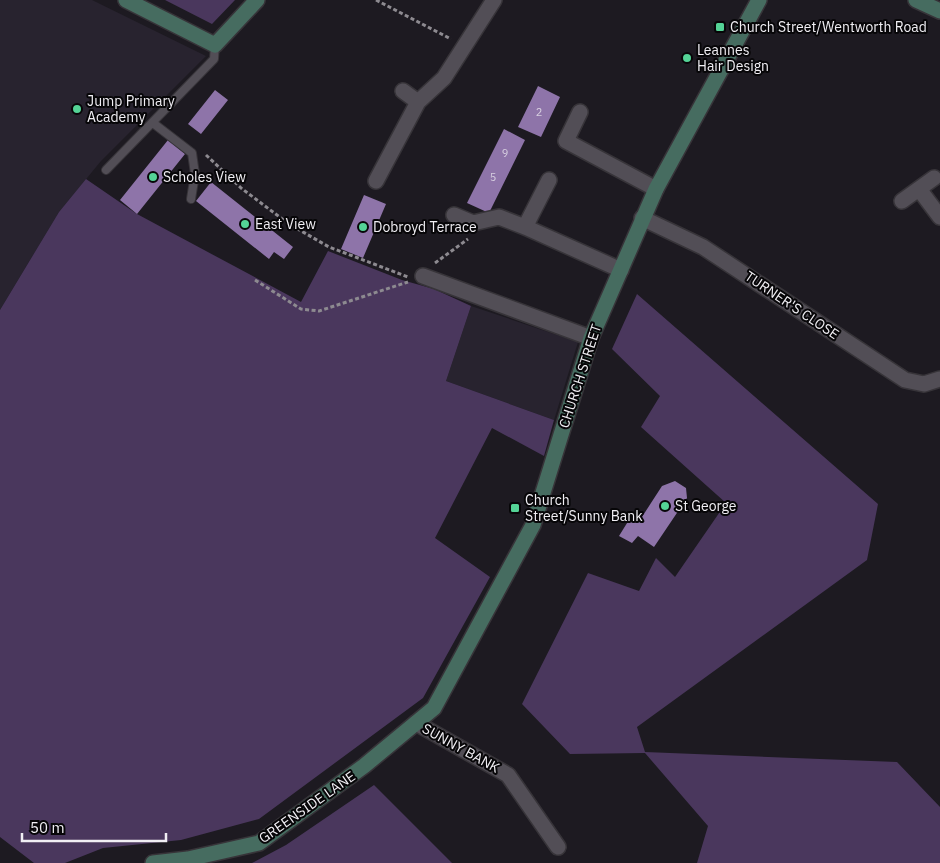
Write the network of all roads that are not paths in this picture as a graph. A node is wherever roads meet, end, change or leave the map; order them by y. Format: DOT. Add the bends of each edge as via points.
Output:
graph roads {
  1 [pos="126,0"];
  2 [pos="257,0"];
  3 [pos="494,0"];
  4 [pos="759,0"];
  5 [pos="916,0"];
  6 [pos="940,11"];
  7 [pos="215,45"];
  8 [pos="403,91"];
  9 [pos="418,102"];
  10 [pos="580,112"];
  11 [pos="155,121"];
  12 [pos="106,170"];
  13 [pos="934,178"];
  14 [pos="549,180"];
  15 [pos="376,181"];
  16 [pos="919,189"];
  17 [pos="656,190"];
  18 [pos="191,199"];
  19 [pos="902,201"];
  20 [pos="454,215"];
  21 [pos="940,217"];
  22 [pos="642,218"];
  23 [pos="525,227"];
  24 [pos="620,270"];
  25 [pos="423,276"];
  26 [pos="590,338"];
  27 [pos="940,379"];
  28 [pos="416,723"];
  29 [pos="558,847"];
  30 [pos="153,863"];
  1 -- 7 [label="street"];
  2 -- 7 [label="street"];
  3 -- 9 [label="street" via="444,78"];
  4 -- 17 [label="street, CHURCH STREET"];
  5 -- 6 [label="street"];
  7 -- 11 [label="lane" via="214,59"];
  8 -- 9 [label="street"];
  9 -- 15 [label="street"];
  10 -- 17 [label="street" via="566,141"];
  11 -- 12 [label="lane"];
  11 -- 18 [label="lane" via="192,153 195,174"];
  13 -- 16 [label="street"];
  14 -- 23 [label="street"];
  16 -- 19 [label="street"];
  16 -- 21 [label="street"];
  17 -- 22 [label="street, CHURCH STREET"];
  20 -- 23 [label="street" via="473,223 498,218"];
  22 -- 24 [label="street, CHURCH STREET"];
  22 -- 27 [label="street, TURNER'S CLOSE" via="703,247 905,380 924,384"];
  23 -- 24 [label="street"];
  24 -- 26 [label="street, CHURCH STREET"];
  25 -- 26 [label="street"];
  26 -- 28 [label="street, CHURCH STREET" via="533,525 434,708"];
  28 -- 29 [label="street, SUNNY BANK" via="508,775"];
  28 -- 30 [label="street, GREENSIDE LANE" via="364,766 259,843 188,859"];
}
